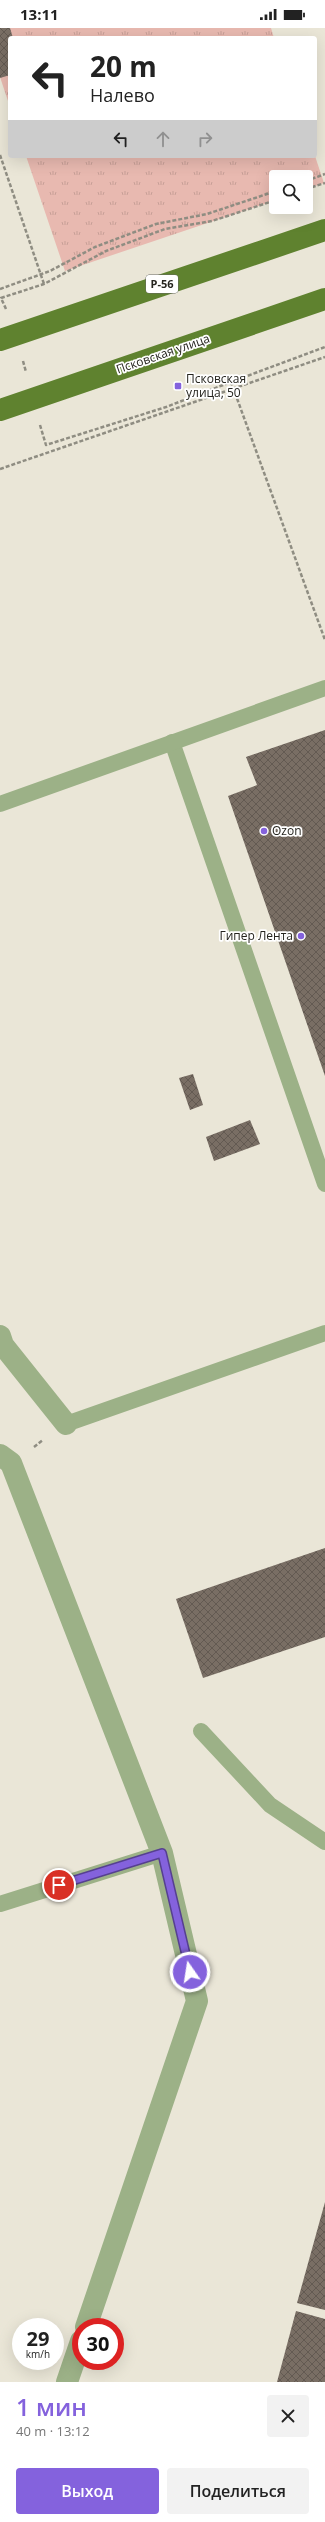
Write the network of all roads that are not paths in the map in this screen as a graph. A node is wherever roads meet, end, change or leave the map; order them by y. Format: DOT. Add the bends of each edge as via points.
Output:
graph roads {
  1 [pos="325,230"];
  2 [pos="325,298"];
  3 [pos="8,337"];
  4 [pos="0,410"];
  5 [pos="325,688"];
  6 [pos="172,742"];
  7 [pos="0,804"];
  8 [pos="325,1184"];
  9 [pos="325,1333"];
  10 [pos="0,1336"];
  11 [pos="66,1424"];
  12 [pos="5,1459"];
  13 [pos="201,1731"];
  14 [pos="325,1842"];
  15 [pos="162,1853"];
  16 [pos="0,1904"];
  17 [pos="89,2318"];
  18 [pos="72,2367"];
  19 [pos="67,2382"];
  1 -- 3 [label="main road, Р-56"];
  2 -- 4 [label="main road, Псковская улица"];
  5 -- 6 [label="lane"];
  6 -- 7 [label="lane"];
  6 -- 8 [label="lane"];
  9 -- 11 [label="lane"];
  10 -- 11 [label="street" via="3,1345"];
  12 -- 15 [label="street"];
  13 -- 14 [label="lane" via="270,1805"];
  15 -- 16 [label="lane"];
  15 -- 17 [label="street" via="197,2001"];
  18 -- 19 [label="street"];
}
